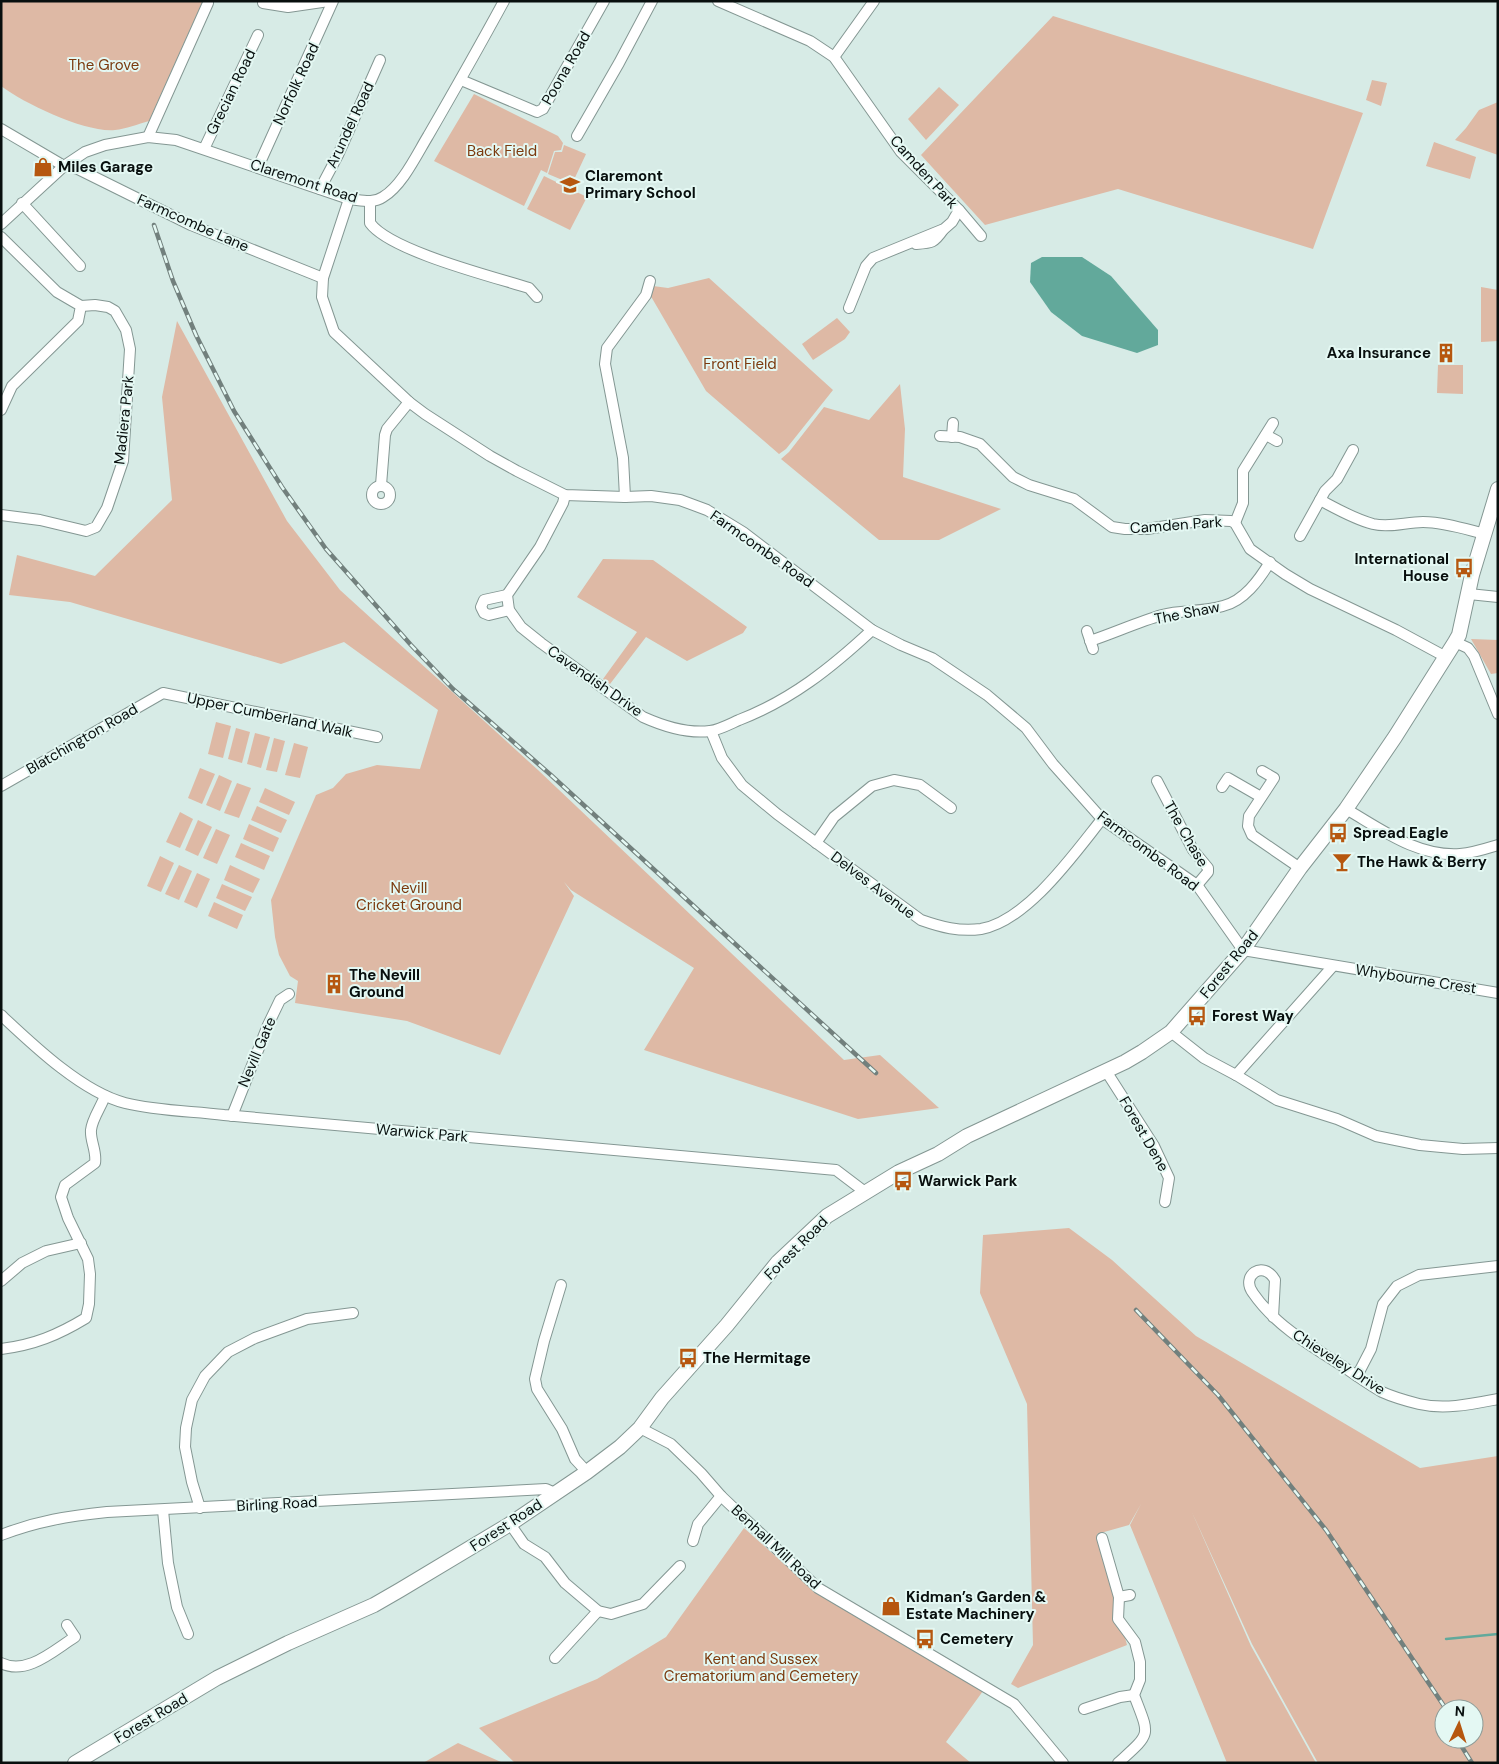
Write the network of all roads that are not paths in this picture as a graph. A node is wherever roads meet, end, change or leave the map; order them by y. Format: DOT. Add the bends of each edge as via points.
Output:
graph roads {
  1 [pos="329,1"];
  2 [pos="334,1"];
  3 [pos="504,1"];
  4 [pos="604,1"];
  5 [pos="652,1"];
  6 [pos="718,1"];
  7 [pos="874,1"];
  8 [pos="208,3"];
  9 [pos="263,3"];
  10 [pos="731,4"];
  11 [pos="258,35"];
  12 [pos="834,57"];
  13 [pos="380,60"];
  14 [pos="461,80"];
  15 [pos="1,129"];
  16 [pos="577,136"];
  17 [pos="148,137"];
  18 [pos="204,149"];
  19 [pos="64,166"];
  20 [pos="258,167"];
  21 [pos="320,189"];
  22 [pos="350,199"];
  23 [pos="370,201"];
  24 [pos="22,203"];
  25 [pos="959,210"];
  26 [pos="1,224"];
  27 [pos="981,236"];
  28 [pos="1,237"];
  29 [pos="80,266"];
  30 [pos="324,278"];
  31 [pos="650,281"];
  32 [pos="537,297"];
  33 [pos="81,306"];
  34 [pos="849,308"];
  35 [pos="409,402"];
  36 [pos="1,410"];
  37 [pos="953,423"];
  38 [pos="1273,423"];
  39 [pos="1266,435"];
  40 [pos="940,436"];
  41 [pos="952,437"];
  42 [pos="1277,441"];
  43 [pos="1353,450"];
  44 [pos="381,485"];
  45 [pos="1498,489"];
  46 [pos="564,495"];
  47 [pos="625,497"];
  48 [pos="1320,500"];
  49 [pos="1,515"];
  50 [pos="1236,523"];
  51 [pos="1485,534"];
  52 [pos="1300,536"];
  53 [pos="1270,562"];
  54 [pos="1469,594"];
  55 [pos="508,595"];
  56 [pos="1498,597"];
  57 [pos="509,610"];
  58 [pos="872,630"];
  59 [pos="1090,641"];
  60 [pos="1455,642"];
  61 [pos="1446,657"];
  62 [pos="163,693"];
  63 [pos="1498,714"];
  64 [pos="711,731"];
  65 [pos="377,737"];
  66 [pos="1262,771"];
  67 [pos="1157,781"];
  68 [pos="1,786"];
  69 [pos="1222,787"];
  70 [pos="1261,797"];
  71 [pos="951,808"];
  72 [pos="1346,809"];
  73 [pos="1102,819"];
  74 [pos="816,843"];
  75 [pos="1498,845"];
  76 [pos="1300,868"];
  77 [pos="1197,885"];
  78 [pos="1243,950"];
  79 [pos="1333,966"];
  80 [pos="1498,993"];
  81 [pos="289,994"];
  82 [pos="1,1015"];
  83 [pos="1171,1032"];
  84 [pos="1106,1071"];
  85 [pos="1236,1075"];
  86 [pos="104,1096"];
  87 [pos="232,1116"];
  88 [pos="1498,1148"];
  89 [pos="865,1192"];
  90 [pos="1165,1202"];
  91 [pos="81,1243"];
  92 [pos="1498,1266"];
  93 [pos="1,1281"];
  94 [pos="561,1285"];
  95 [pos="353,1313"];
  96 [pos="1273,1317"];
  97 [pos="1,1350"];
  98 [pos="1357,1376"];
  99 [pos="1498,1399"];
  100 [pos="640,1428"];
  101 [pos="587,1472"];
  102 [pos="555,1493"];
  103 [pos="721,1496"];
  104 [pos="200,1508"];
  105 [pos="163,1510"];
  106 [pos="510,1524"];
  107 [pos="1,1535"];
  108 [pos="1102,1538"];
  109 [pos="692,1541"];
  110 [pos="680,1566"];
  111 [pos="1130,1594"];
  112 [pos="1119,1597"];
  113 [pos="598,1611"];
  114 [pos="67,1625"];
  115 [pos="188,1634"];
  116 [pos="555,1658"];
  117 [pos="1,1663"];
  118 [pos="1134,1695"];
  119 [pos="1084,1709"];
  120 [pos="75,1763"];
  121 [pos="1063,1763"];
  122 [pos="1118,1763"];
  1 -- 9 [label="street" via="288,7"];
  2 -- 20 [label="street, Norfolk Road"];
  3 -- 14 [label="street, Claremont Road"];
  4 -- 14 [label="street, Poona Road" via="543,109 536,112"];
  5 -- 16 [label="street"];
  6 -- 10 [label="street, Camden Park"];
  7 -- 12 [label="street"];
  8 -- 17 [label="street"];
  10 -- 12 [label="street, Camden Park" via="810,41"];
  11 -- 18 [label="street, Grecian Road"];
  12 -- 25 [label="street, Camden Park" via="901,152"];
  13 -- 21 [label="street, Arundel Road"];
  14 -- 23 [label="street, Claremont Road" via="400,181 383,198"];
  15 -- 19 [label="street, Farmcombe Lane"];
  17 -- 18 [label="street, Claremont Road" via="176,140"];
  17 -- 19 [label="street, Claremont Road" via="105,145 85,152"];
  18 -- 20 [label="street, Claremont Road"];
  19 -- 24 [label="street, Claremont Road"];
  19 -- 30 [label="street, Farmcombe Lane" via="78,169 191,225"];
  20 -- 21 [label="street, Claremont Road"];
  21 -- 22 [label="street, Claremont Road"];
  22 -- 23 [label="street, Claremont Road"];
  22 -- 30 [label="street, Farmcombe Road"];
  23 -- 32 [label="street" via="370,223 385,236 426,255 530,288"];
  24 -- 26 [label="street, Claremont Road"];
  24 -- 29 [label="street"];
  25 -- 27 [label="street, Camden Park"];
  25 -- 34 [label="street" via="932,243 908,245 873,258 866,266"];
  28 -- 33 [label="street" via="57,292"];
  30 -- 35 [label="street, Farmcombe Road" via="322,297 334,332"];
  31 -- 47 [label="street" via="646,295 607,348 605,364 624,458"];
  33 -- 36 [label="street" via="78,321 12,386"];
  33 -- 49 [label="street, Madiera Park" via="95,305 115,311 126,330 130,349 123,461 107,508 96,527 86,531"];
  35 -- 44 [label="street" via="385,435"];
  35 -- 46 [label="street, Farmcombe Road" via="490,456"];
  37 -- 41 [label="street"];
  38 -- 39 [label="street"];
  39 -- 42 [label="street"];
  39 -- 50 [label="street" via="1243,471 1244,503"];
  40 -- 41 [label="street, Camden Park"];
  41 -- 50 [label="street, Camden Park" via="980,444 1013,478 1074,499 1112,527 1148,528 1218,519"];
  43 -- 48 [label="street" via="1338,479"];
  45 -- 51 [label="street, Forest Road"];
  46 -- 47 [label="street, Farmcombe Road"];
  46 -- 55 [label="street" via="540,547"];
  47 -- 58 [label="street, Farmcombe Road" via="680,500 708,510 743,532"];
  48 -- 51 [label="street" via="1374,524 1394,526 1422,522"];
  48 -- 52 [label="street"];
  50 -- 53 [label="street, Camden Park" via="1250,549"];
  51 -- 54 [label="street, Forest Road"];
  53 -- 59 [label="street, The Shaw" via="1248,591 1225,606 1160,616"];
  53 -- 61 [label="street, Camden Park" via="1310,588"];
  54 -- 56 [label="street"];
  54 -- 60 [label="street, Forest Road"];
  55 -- 57 [label="street"];
  55 -- 57 [label="street" via="484,600 481,607 489,615"];
  57 -- 64 [label="street, Cavendish Drive" via="521,627 540,643 643,716 676,728"];
  58 -- 64 [label="street, Cavendish Drive" via="805,686 761,712"];
  58 -- 73 [label="street, Farmcombe Road" via="932,658 987,695 1026,728"];
  60 -- 61 [label="street, Forest Road"];
  60 -- 63 [label="street" via="1468,648 1474,656"];
  61 -- 72 [label="street, Forest Road"];
  62 -- 65 [label="street, Upper Cumberland Walk"];
  62 -- 68 [label="street, Blatchington Road"];
  64 -- 74 [label="street, Delves Avenue" via="722,758 742,785"];
  66 -- 70 [label="street" via="1274,778"];
  67 -- 77 [label="street, The Chase" via="1192,850 1208,868"];
  69 -- 70 [label="street" via="1228,778"];
  70 -- 76 [label="street" via="1249,816 1252,836"];
  71 -- 74 [label="street" via="920,785 894,780 872,786 834,817"];
  72 -- 75 [label="street" via="1414,847 1458,854"];
  72 -- 76 [label="street, Forest Road"];
  73 -- 74 [label="street, Delves Avenue" via="1028,905 982,929 942,928 921,920"];
  73 -- 77 [label="street, Farmcombe Road"];
  76 -- 78 [label="street, Forest Road"];
  77 -- 78 [label="street, Farmcombe Road"];
  78 -- 79 [label="street, Whybourne Crest"];
  78 -- 83 [label="street, Forest Road"];
  79 -- 80 [label="street, Whybourne Crest"];
  79 -- 85 [label="street, Whybourne Crest"];
  81 -- 87 [label="street, Nevill Gate" via="280,1000 272,1017"];
  82 -- 86 [label="street, Warwick Park" via="78,1080"];
  83 -- 84 [label="street, Forest Road"];
  83 -- 85 [label="street" via="1204,1058"];
  84 -- 89 [label="street, Forest Road" via="967,1136"];
  84 -- 90 [label="street, Forest Dene" via="1154,1146 1169,1178"];
  85 -- 88 [label="street" via="1277,1100 1337,1119 1376,1136 1429,1146"];
  86 -- 87 [label="street, Warwick Park" via="125,1103"];
  86 -- 91 [label="street" via="92,1123 95,1163 65,1186 60,1197"];
  87 -- 89 [label="street, Warwick Park" via="836,1170"];
  89 -- 100 [label="street, Forest Road" via="827,1216 778,1262"];
  91 -- 93 [label="street" via="22,1262"];
  91 -- 97 [label="street" via="90,1274 90,1320 26,1346"];
  92 -- 98 [label="street" via="1418,1275 1397,1286 1383,1304 1371,1349"];
  94 -- 101 [label="street" via="535,1379 537,1389 562,1429 575,1458"];
  95 -- 104 [label="street" via="307,1320 254,1338 228,1352 205,1376 192,1400 185,1447"];
  96 -- 98 [label="street, Chieveley Drive"];
  98 -- 99 [label="street, Chieveley Drive" via="1384,1393 1420,1404 1460,1406"];
  100 -- 101 [label="street, Forest Road"];
  100 -- 103 [label="street, Benhall Mill Road" via="671,1444"];
  101 -- 102 [label="street, Forest Road"];
  102 -- 104 [label="street, Birling Road" via="546,1489"];
  102 -- 106 [label="street, Forest Road"];
  103 -- 109 [label="street" via="698,1524"];
  103 -- 121 [label="street, Benhall Mill Road" via="818,1588 1014,1704"];
  104 -- 105 [label="street, Birling Road"];
  105 -- 107 [label="street, Birling Road" via="59,1518"];
  105 -- 115 [label="street" via="168,1563 177,1607"];
  106 -- 113 [label="street" via="524,1544 545,1557 565,1583"];
  106 -- 120 [label="street, Forest Road" via="374,1605 217,1678"];
  108 -- 112 [label="street"];
  110 -- 113 [label="street" via="643,1604 611,1614"];
  111 -- 112 [label="street"];
  112 -- 118 [label="street" via="1118,1619 1135,1642 1140,1662 1140,1680"];
  113 -- 116 [label="street"];
  114 -- 117 [label="street" via="75,1637 34,1663 18,1668"];
  118 -- 119 [label="street"];
  118 -- 122 [label="street" via="1146,1734"];
}
